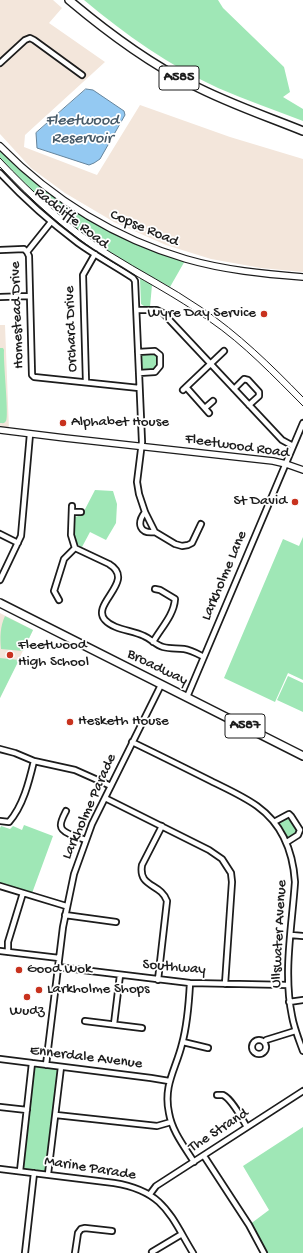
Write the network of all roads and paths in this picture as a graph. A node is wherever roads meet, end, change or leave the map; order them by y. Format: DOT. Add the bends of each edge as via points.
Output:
graph roads {
  1 [pos="69,0"];
  2 [pos="0,63"];
  3 [pos="82,75"];
  4 [pos="303,131"];
  5 [pos="0,146"];
  6 [pos="0,173"];
  7 [pos="51,222"];
  8 [pos="0,250"];
  9 [pos="27,252"];
  10 [pos="95,254"];
  11 [pos="303,277"];
  12 [pos="30,296"];
  13 [pos="0,297"];
  14 [pos="137,310"];
  15 [pos="224,351"];
  16 [pos="138,352"];
  17 [pos="211,364"];
  18 [pos="139,373"];
  19 [pos="86,382"];
  20 [pos="139,388"];
  21 [pos="234,389"];
  22 [pos="213,401"];
  23 [pos="249,405"];
  24 [pos="205,408"];
  25 [pos="209,413"];
  26 [pos="303,423"];
  27 [pos="0,430"];
  28 [pos="30,434"];
  29 [pos="293,446"];
  30 [pos="141,447"];
  31 [pos="286,464"];
  32 [pos="303,470"];
  33 [pos="81,512"];
  34 [pos="145,512"];
  35 [pos="201,524"];
  36 [pos="155,532"];
  37 [pos="0,534"];
  38 [pos="18,543"];
  39 [pos="75,548"];
  40 [pos="0,580"];
  41 [pos="155,590"];
  42 [pos="59,600"];
  43 [pos="0,603"];
  44 [pos="153,642"];
  45 [pos="204,657"];
  46 [pos="161,684"];
  47 [pos="187,697"];
  48 [pos="132,742"];
  49 [pos="0,749"];
  50 [pos="303,756"];
  51 [pos="34,761"];
  52 [pos="111,786"];
  53 [pos="105,798"];
  54 [pos="66,811"];
  55 [pos="0,821"];
  56 [pos="274,822"];
  57 [pos="162,826"];
  58 [pos="86,840"];
  59 [pos="287,842"];
  60 [pos="0,886"];
  61 [pos="23,893"];
  62 [pos="66,906"];
  63 [pos="65,914"];
  64 [pos="116,922"];
  65 [pos="291,935"];
  66 [pos="303,936"];
  67 [pos="0,951"];
  68 [pos="8,952"];
  69 [pos="59,958"];
  70 [pos="58,967"];
  71 [pos="120,975"];
  72 [pos="158,980"];
  73 [pos="190,983"];
  74 [pos="225,984"];
  75 [pos="288,985"];
  76 [pos="303,1000"];
  77 [pos="290,1002"];
  78 [pos="85,1021"];
  79 [pos="114,1024"];
  80 [pos="142,1028"];
  81 [pos="295,1031"];
  82 [pos="183,1042"];
  83 [pos="264,1042"];
  84 [pos="208,1048"];
  85 [pos="303,1051"];
  86 [pos="0,1059"];
  87 [pos="32,1063"];
  88 [pos="46,1065"];
  89 [pos="61,1067"];
  90 [pos="169,1081"];
  91 [pos="303,1091"];
  92 [pos="217,1095"];
  93 [pos="0,1107"];
  94 [pos="27,1110"];
  95 [pos="56,1115"];
  96 [pos="171,1122"];
  97 [pos="247,1127"];
  98 [pos="204,1156"];
  99 [pos="194,1162"];
  100 [pos="0,1169"];
  101 [pos="20,1171"];
  102 [pos="34,1173"];
  103 [pos="48,1174"];
  104 [pos="150,1194"];
  105 [pos="112,1231"];
  106 [pos="182,1234"];
  107 [pos="152,1252"];
  108 [pos="25,1253"];
  109 [pos="75,1253"];
  110 [pos="193,1253"];
  111 [pos="264,1253"];
  1 -- 4 [label="main road, A585" via="132,49 174,75 216,96"];
  2 -- 3 [label="street" via="30,38"];
  5 -- 11 [label="street, Copse Road" via="38,182 66,202 104,225 140,242 186,259 219,267"];
  6 -- 7 [label="street, Radcliffe Road"];
  7 -- 9 [label="street"];
  7 -- 10 [label="street, Radcliffe Road"];
  8 -- 9 [label="street" via="24,249"];
  9 -- 12 [label="street, Homestead Drive"];
  10 -- 14 [label="street, Radcliffe Road" via="133,278 136,284"];
  10 -- 19 [label="street, Orchard Drive" via="83,275"];
  12 -- 13 [label="street"];
  12 -- 19 [label="street, Homestead Drive" via="32,375"];
  14 -- 16 [label="street"];
  14 -- 17 [label="street" via="157,310 163,313"];
  15 -- 17 [label="street"];
  16 -- 18 [label="street"];
  16 -- 18 [label="street" via="155,351 160,355 160,366 155,372"];
  17 -- 21 [label="street"];
  17 -- 24 [label="street" via="184,388"];
  18 -- 20 [label="street"];
  19 -- 20 [label="street"];
  20 -- 30 [label="street"];
  21 -- 23 [label="street"];
  21 -- 23 [label="street" via="244,379 248,380 259,392 259,396"];
  22 -- 24 [label="street"];
  23 -- 29 [label="street" via="282,440"];
  24 -- 25 [label="street"];
  26 -- 29 [label="street, Larkholme Lane"];
  27 -- 28 [label="street, Fleetwood Road"];
  28 -- 30 [label="street, Fleetwood Road"];
  28 -- 38 [label="street" via="21,536"];
  29 -- 31 [label="street, Larkholme Lane"];
  30 -- 31 [label="street, Fleetwood Road"];
  30 -- 34 [label="street" via="138,488"];
  31 -- 32 [label="street, Fleetwood Road"];
  31 -- 45 [label="street, Larkholme Lane"];
  33 -- 39 [label="street" via="72,509 70,527"];
  34 -- 36 [label="street"];
  34 -- 36 [label="street" via="141,517 141,528 148,533"];
  35 -- 36 [label="street" via="192,543 188,545 175,544"];
  37 -- 38 [label="street"];
  38 -- 40 [label="street"];
  39 -- 42 [label="street" via="64,560 51,592"];
  39 -- 44 [label="street" via="109,564 117,572 114,591 102,608 104,619"];
  41 -- 44 [label="street" via="160,590 175,599 172,612"];
  43 -- 46 [label="main road, Broadway / A587"];
  44 -- 45 [label="street" via="184,649"];
  45 -- 47 [label="street, Larkholme Lane"];
  46 -- 47 [label="main road, Broadway / A587"];
  46 -- 48 [label="street, Larkholme Parade"];
  47 -- 50 [label="main road, Broadway / A587"];
  48 -- 52 [label="street, Larkholme Parade"];
  48 -- 56 [label="street, Ullswater Avenue" via="249,800"];
  49 -- 51 [label="street"];
  51 -- 52 [label="street" via="76,770"];
  51 -- 55 [label="street" via="26,791 13,817 9,822"];
  52 -- 53 [label="street, Larkholme Parade"];
  53 -- 57 [label="street"];
  53 -- 58 [label="street, Larkholme Parade"];
  54 -- 58 [label="street" via="61,828"];
  56 -- 59 [label="street, Ullswater Avenue"];
  56 -- 59 [label="street" via="288,814 291,816 300,830 298,835"];
  57 -- 72 [label="street" via="141,871 144,880 160,890 167,901"];
  57 -- 74 [label="street" via="217,854 231,873"];
  58 -- 62 [label="street, Larkholme Parade"];
  59 -- 65 [label="street, Ullswater Avenue" via="292,855 295,882"];
  60 -- 61 [label="street"];
  61 -- 62 [label="street"];
  61 -- 68 [label="street" via="8,942"];
  62 -- 63 [label="street, Larkholme Parade"];
  63 -- 64 [label="street"];
  63 -- 69 [label="street, Larkholme Parade"];
  65 -- 66 [label="street"];
  65 -- 75 [label="street, Ullswater Avenue"];
  67 -- 68 [label="street"];
  68 -- 69 [label="street"];
  69 -- 70 [label="street, Larkholme Parade"];
  70 -- 71 [label="street, Southway"];
  70 -- 88 [label="street, Larkholme Parade"];
  71 -- 72 [label="street, Southway"];
  71 -- 79 [label="street"];
  72 -- 73 [label="street, Southway"];
  73 -- 74 [label="street, Southway"];
  73 -- 82 [label="street"];
  74 -- 75 [label="street, Southway"];
  75 -- 77 [label="street, Ullswater Avenue"];
  76 -- 77 [label="street"];
  77 -- 81 [label="street, Ullswater Avenue"];
  78 -- 79 [label="street"];
  79 -- 80 [label="street"];
  81 -- 83 [label="street"];
  81 -- 85 [label="street, Ullswater Avenue"];
  82 -- 84 [label="street"];
  82 -- 90 [label="street"];
  86 -- 87 [label="street, Ennerdale Avenue"];
  87 -- 88 [label="street, Ennerdale Avenue"];
  87 -- 94 [label="street"];
  88 -- 89 [label="street, Ennerdale Avenue"];
  89 -- 90 [label="street, Ennerdale Avenue"];
  89 -- 95 [label="street"];
  90 -- 96 [label="street" via="168,1102"];
  91 -- 97 [label="street, The Strand"];
  92 -- 97 [label="street" via="223,1095 232,1103"];
  93 -- 94 [label="street"];
  94 -- 101 [label="street"];
  95 -- 96 [label="street" via="157,1126"];
  95 -- 103 [label="street"];
  96 -- 99 [label="street"];
  97 -- 98 [label="street, The Strand"];
  98 -- 99 [label="street, The Strand"];
  98 -- 111 [label="street"];
  99 -- 104 [label="street, The Strand" via="156,1186"];
  100 -- 101 [label="street, Marine Parade"];
  101 -- 102 [label="street, Marine Parade"];
  102 -- 103 [label="street, Marine Parade"];
  102 -- 108 [label="street"];
  103 -- 104 [label="street, Marine Parade" via="124,1184"];
  104 -- 106 [label="street, Marine Parade" via="168,1211"];
  105 -- 109 [label="street" via="81,1229"];
  106 -- 107 [label="street"];
  106 -- 110 [label="street, Marine Parade"];
}
